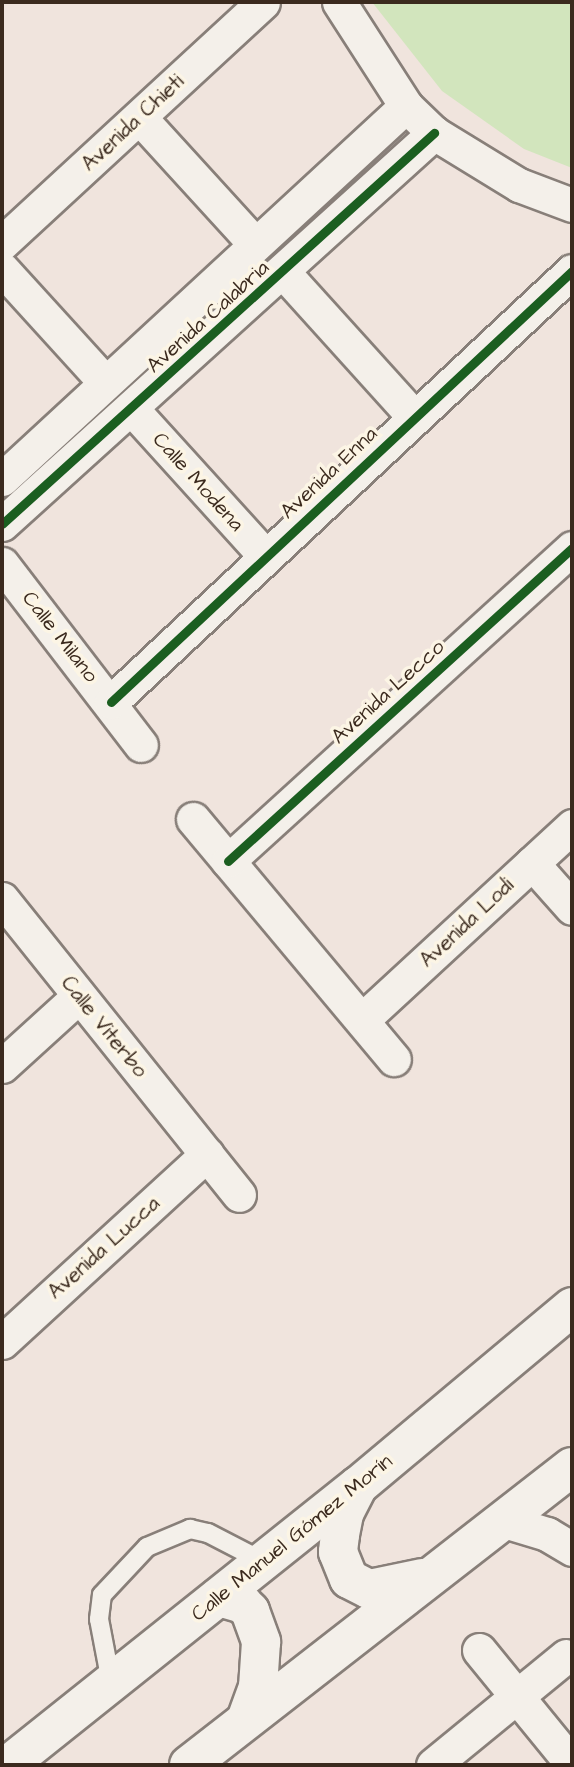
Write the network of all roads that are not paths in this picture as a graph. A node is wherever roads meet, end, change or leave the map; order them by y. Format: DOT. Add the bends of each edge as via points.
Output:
graph roads {
  1 [pos="263,2"];
  2 [pos="339,2"];
  3 [pos="406,106"];
  4 [pos="140,118"];
  5 [pos="434,133"];
  6 [pos="572,205"];
  7 [pos="2,243"];
  8 [pos="255,244"];
  9 [pos="2,269"];
  10 [pos="572,271"];
  11 [pos="284,272"];
  12 [pos="105,382"];
  13 [pos="131,408"];
  14 [pos="415,418"];
  15 [pos="2,479"];
  16 [pos="2,524"];
  17 [pos="572,548"];
  18 [pos="265,556"];
  19 [pos="2,564"];
  20 [pos="111,702"];
  21 [pos="141,745"];
  22 [pos="193,819"];
  23 [pos="572,826"];
  24 [pos="228,861"];
  25 [pos="532,863"];
  26 [pos="2,899"];
  27 [pos="572,908"];
  28 [pos="79,996"];
  29 [pos="362,1020"];
  30 [pos="394,1059"];
  31 [pos="2,1066"];
  32 [pos="207,1154"];
  33 [pos="239,1195"];
  34 [pos="572,1307"];
  35 [pos="2,1342"];
  36 [pos="572,1467"];
  37 [pos="358,1486"];
  38 [pos="504,1521"];
  39 [pos="572,1549"];
  40 [pos="262,1560"];
  41 [pos="434,1574"];
  42 [pos="219,1597"];
  43 [pos="479,1650"];
  44 [pos="566,1656"];
  45 [pos="111,1682"];
  46 [pos="519,1696"];
  47 [pos="247,1718"];
  48 [pos="572,1764"];
  49 [pos="8,1765"];
  50 [pos="189,1765"];
  51 [pos="433,1765"];
  1 -- 4 [label="street, Avenida Chieti"];
  2 -- 3 [label="street"];
  3 -- 5 [label="street"];
  3 -- 8 [label="street, Avenida Calabria"];
  4 -- 7 [label="street, Avenida Chieti"];
  4 -- 8 [label="street"];
  5 -- 6 [label="street" via="519,185"];
  5 -- 11 [label="street, Avenida Calabria"];
  8 -- 12 [label="street, Avenida Calabria"];
  9 -- 12 [label="street"];
  10 -- 14 [label="street, Avenida Enna"];
  11 -- 13 [label="street, Avenida Calabria"];
  11 -- 14 [label="street"];
  12 -- 15 [label="street, Avenida Calabria"];
  13 -- 16 [label="street, Avenida Calabria"];
  13 -- 18 [label="street, Calle Modena"];
  14 -- 18 [label="street, Avenida Enna"];
  17 -- 24 [label="street, Avenida Lecco"];
  18 -- 20 [label="street, Avenida Enna"];
  19 -- 20 [label="street, Calle Milano"];
  20 -- 21 [label="street, Calle Milano"];
  22 -- 24 [label="street"];
  23 -- 25 [label="street, Avenida Lodi"];
  24 -- 29 [label="street"];
  25 -- 27 [label="street"];
  25 -- 29 [label="street, Avenida Lodi"];
  26 -- 28 [label="street, Calle Viterbo"];
  28 -- 31 [label="street"];
  28 -- 32 [label="street, Calle Viterbo"];
  29 -- 30 [label="street"];
  32 -- 33 [label="street, Calle Viterbo"];
  32 -- 35 [label="street, Avenida Lucca"];
  34 -- 37 [label="main road, Calle Manuel Gómez Morín"];
  36 -- 38 [label="main road"];
  37 -- 40 [label="main road, Calle Manuel Gómez Morín"];
  37 -- 41 [label="main road" via="344,1514 338,1552 349,1579 358,1586 382,1589"];
  38 -- 39 [label="street" via="547,1534"];
  38 -- 41 [label="main road"];
  40 -- 42 [label="main road, Calle Manuel Gómez Morín"];
  40 -- 45 [label="lane" via="208,1533 190,1530 148,1547 102,1595 99,1619"];
  41 -- 47 [label="main road"];
  42 -- 45 [label="main road, Calle Manuel Gómez Morín"];
  42 -- 47 [label="main road" via="250,1611 261,1642 258,1687"];
  43 -- 46 [label="street"];
  44 -- 46 [label="street"];
  45 -- 49 [label="main road, Calle Manuel Gómez Morín"];
  46 -- 48 [label="street"];
  46 -- 51 [label="street"];
  47 -- 50 [label="main road"];
}
